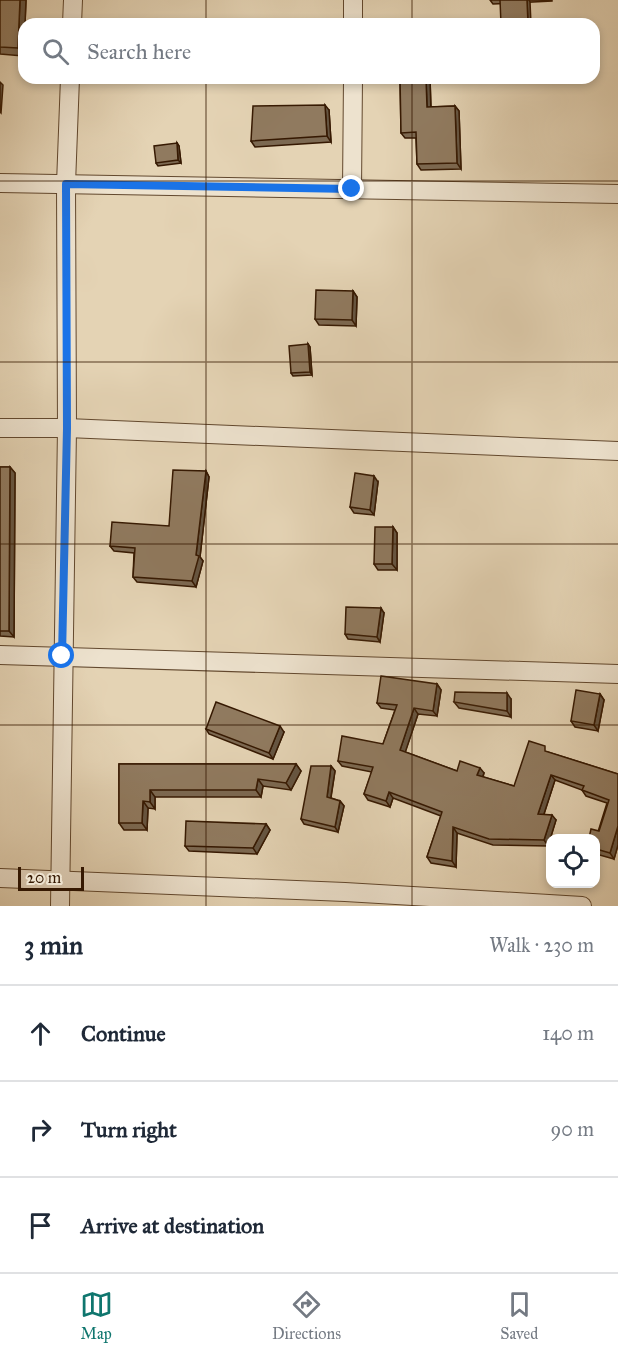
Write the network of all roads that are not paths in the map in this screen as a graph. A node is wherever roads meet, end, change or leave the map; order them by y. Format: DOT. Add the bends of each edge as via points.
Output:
graph roads {
  1 [pos="73,0"];
  2 [pos="353,0"];
  3 [pos="72,18"];
  4 [pos="353,18"];
  5 [pos="70,84"];
  6 [pos="353,84"];
  7 [pos="0,183"];
  8 [pos="66,184"];
  9 [pos="352,189"];
  10 [pos="618,194"];
  11 [pos="0,428"];
  12 [pos="67,428"];
  13 [pos="618,451"];
  14 [pos="0,655"];
  15 [pos="62,656"];
  16 [pos="618,674"];
  17 [pos="0,878"];
  18 [pos="60,879"];
  19 [pos="345,899"];
  20 [pos="60,906"];
  21 [pos="582,906"];
  1 -- 3 [label="street"];
  2 -- 4 [label="street"];
  5 -- 8 [label="street"];
  6 -- 9 [label="street"];
  7 -- 8 [label="street"];
  8 -- 9 [label="street"];
  8 -- 12 [label="street"];
  9 -- 10 [label="street"];
  11 -- 12 [label="street"];
  12 -- 13 [label="street"];
  12 -- 15 [label="street"];
  14 -- 15 [label="street"];
  15 -- 16 [label="street"];
  15 -- 18 [label="street"];
  17 -- 18 [label="street"];
  18 -- 19 [label="street"];
  18 -- 20 [label="street"];
  19 -- 21 [label="street"];
}
